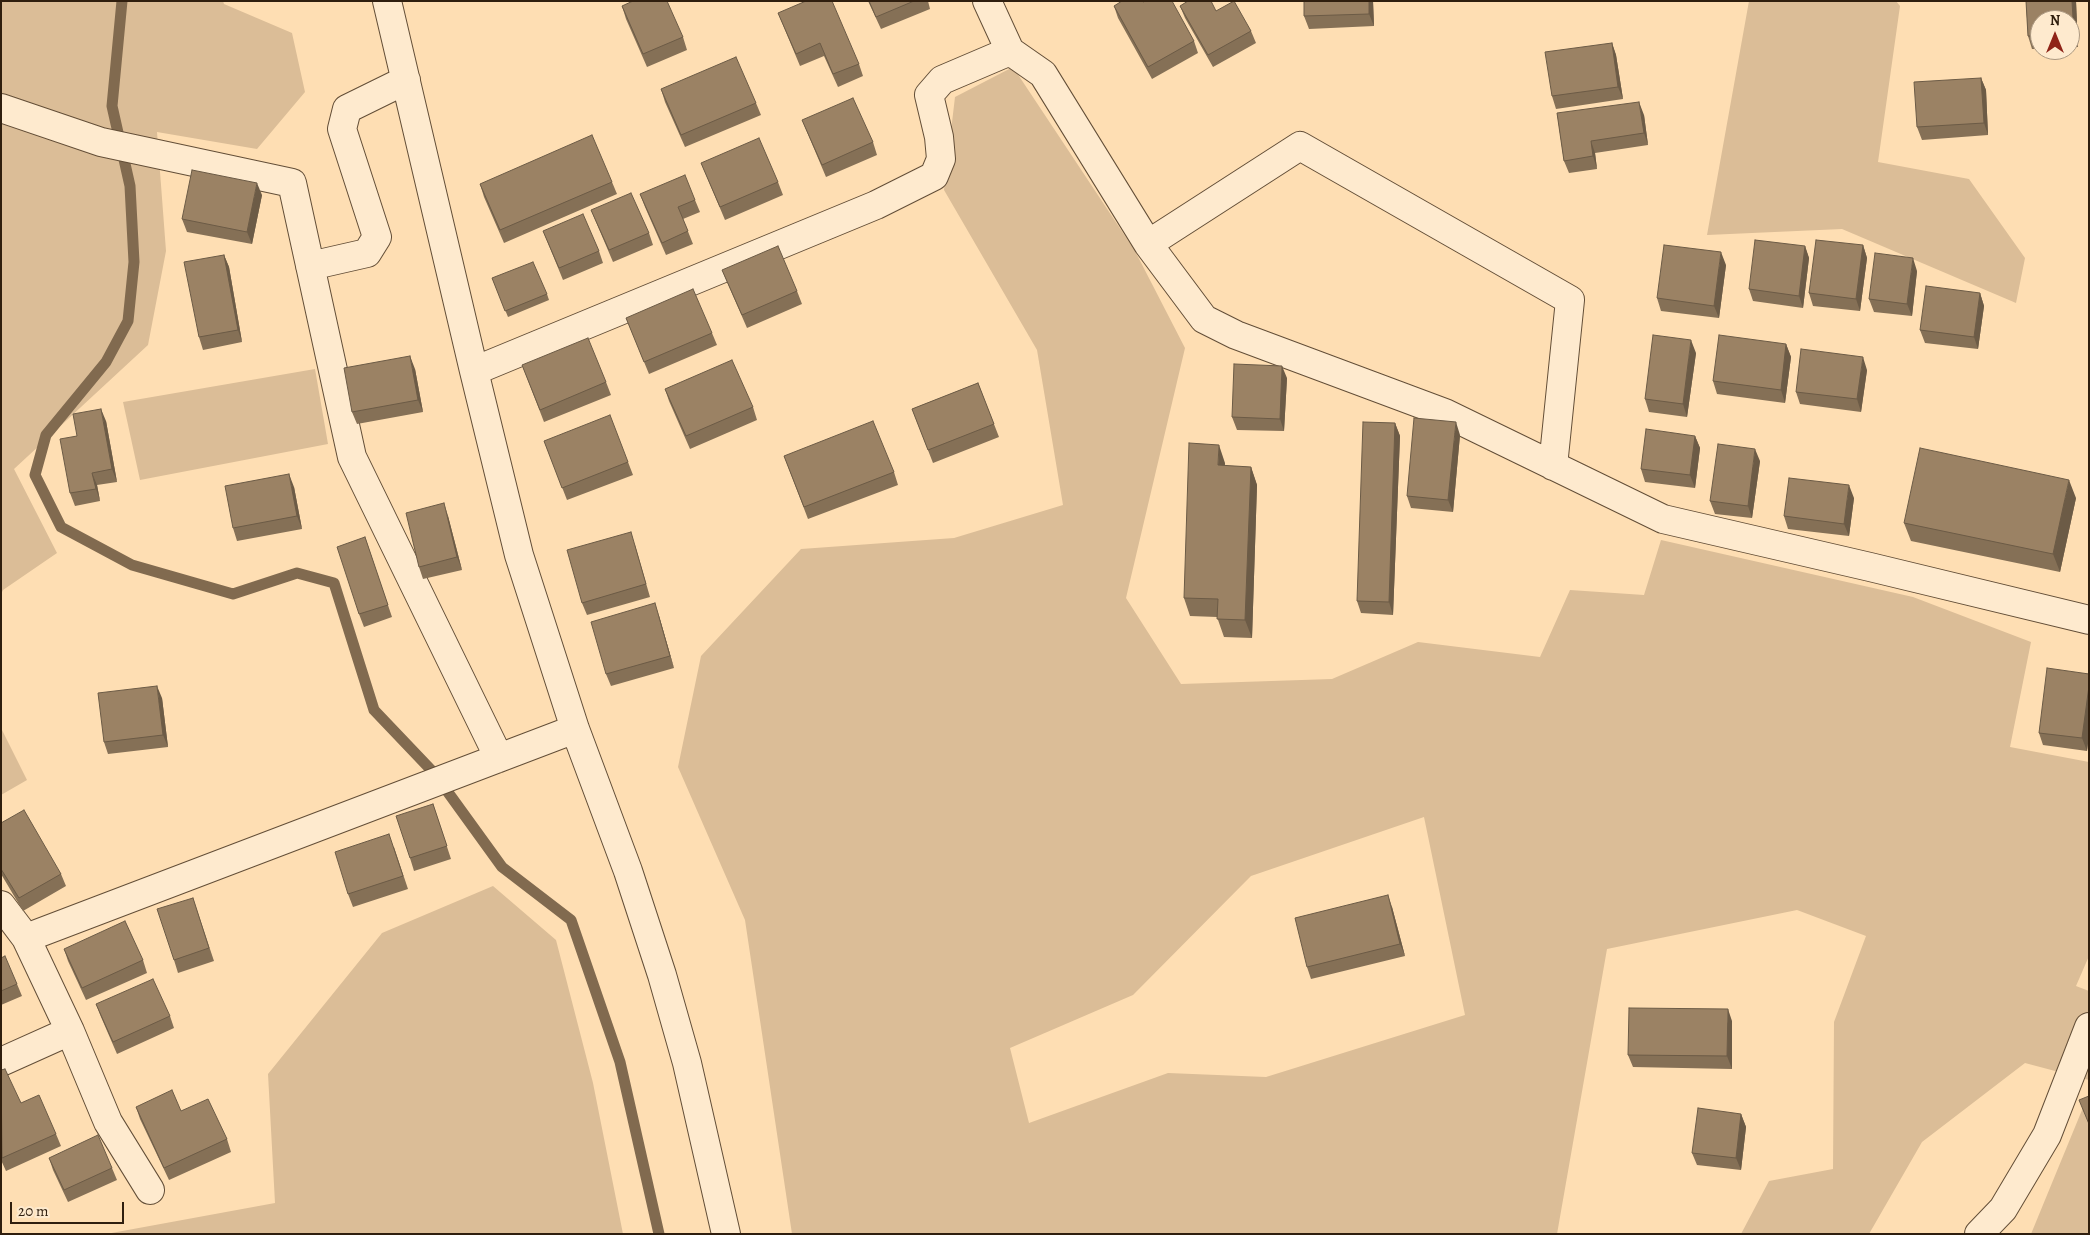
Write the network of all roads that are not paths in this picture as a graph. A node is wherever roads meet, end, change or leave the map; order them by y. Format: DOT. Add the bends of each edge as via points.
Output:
graph roads {
  1 [pos="388,1"];
  2 [pos="987,1"];
  3 [pos="1010,51"];
  4 [pos="406,80"];
  5 [pos="1,108"];
  6 [pos="1148,244"];
  7 [pos="310,266"];
  8 [pos="474,370"];
  9 [pos="1553,466"];
  10 [pos="2089,620"];
  11 [pos="575,729"];
  12 [pos="498,758"];
  13 [pos="1,905"];
  14 [pos="26,938"];
  15 [pos="2089,1027"];
  16 [pos="70,1031"];
  17 [pos="1,1062"];
  18 [pos="150,1190"];
  19 [pos="726,1234"];
  20 [pos="1979,1234"];
  1 -- 4 [label="street"];
  2 -- 3 [label="street"];
  3 -- 6 [label="street" via="1043,74"];
  3 -- 8 [label="street" via="942,80 929,95 941,159 934,176 876,205"];
  4 -- 7 [label="street" via="347,110 342,129 377,237 367,253"];
  4 -- 8 [label="street"];
  5 -- 7 [label="street" via="101,142 292,183"];
  6 -- 9 [label="street" via="1204,320 1445,413"];
  6 -- 9 [label="street" via="1300,146 1570,300"];
  7 -- 12 [label="street" via="352,457"];
  8 -- 11 [label="street" via="519,555"];
  9 -- 10 [label="street" via="1663,519"];
  11 -- 12 [label="street"];
  11 -- 19 [label="street" via="628,871 664,984 687,1063"];
  12 -- 14 [label="street"];
  13 -- 14 [label="street"];
  14 -- 16 [label="street"];
  15 -- 20 [label="street" via="2046,1135 2003,1209"];
  16 -- 17 [label="street"];
  16 -- 18 [label="street" via="108,1122"];
}
